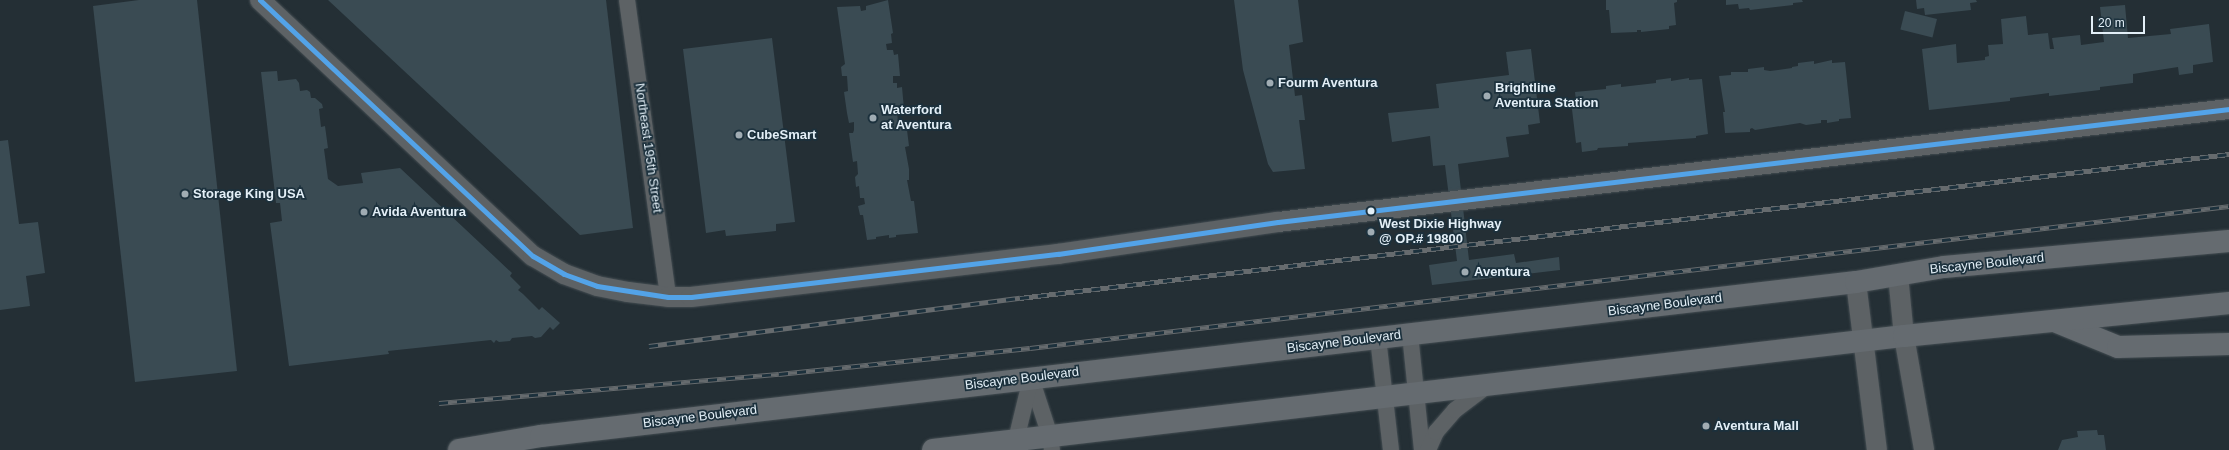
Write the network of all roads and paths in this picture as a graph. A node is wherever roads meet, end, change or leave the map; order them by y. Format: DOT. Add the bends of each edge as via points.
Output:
graph roads {
  1 [pos="260,0"];
  2 [pos="627,0"];
  3 [pos="2229,109"];
  4 [pos="2229,241"];
  5 [pos="1898,275"];
  6 [pos="1856,282"];
  7 [pos="668,296"];
  8 [pos="2229,304"];
  9 [pos="2054,320"];
  10 [pos="1410,334"];
  11 [pos="1904,336"];
  12 [pos="1378,338"];
  13 [pos="1862,342"];
  14 [pos="2229,344"];
  15 [pos="1031,378"];
  16 [pos="1489,385"];
  17 [pos="1416,393"];
  18 [pos="1385,397"];
  19 [pos="1051,443"];
  20 [pos="1017,445"];
  21 [pos="508,446"];
  22 [pos="462,450"];
  23 [pos="933,450"];
  24 [pos="1391,450"];
  25 [pos="1422,450"];
  26 [pos="1428,450"];
  27 [pos="1877,450"];
  28 [pos="1924,450"];
  1 -- 7 [label="street" via="533,256 553,269 586,282 617,290"];
  2 -- 7 [label="street, Northeast 195th Street"];
  3 -- 7 [label="street" via="1278,222 1058,254 691,297"];
  4 -- 5 [label="main road, Biscayne Boulevard" via="1944,267"];
  5 -- 6 [label="main road, Biscayne Boulevard"];
  5 -- 11 [label="street"];
  6 -- 10 [label="main road, Biscayne Boulevard"];
  6 -- 13 [label="street"];
  8 -- 9 [label="main road"];
  9 -- 11 [label="main road"];
  9 -- 14 [label="main road" via="2118,347"];
  10 -- 12 [label="main road, Biscayne Boulevard"];
  10 -- 17 [label="street"];
  11 -- 13 [label="main road"];
  11 -- 28 [label="street"];
  12 -- 15 [label="main road, Biscayne Boulevard"];
  12 -- 18 [label="street"];
  13 -- 16 [label="main road"];
  13 -- 27 [label="street"];
  15 -- 19 [label="street"];
  15 -- 20 [label="street"];
  15 -- 21 [label="main road, Biscayne Boulevard" via="549,435"];
  16 -- 17 [label="main road"];
  16 -- 26 [label="street" via="1455,410 1436,432"];
  17 -- 18 [label="main road"];
  17 -- 25 [label="street"];
  18 -- 19 [label="main road"];
  18 -- 24 [label="street"];
  19 -- 20 [label="main road"];
  20 -- 23 [label="main road"];
  21 -- 22 [label="main road, Biscayne Boulevard"];
}
